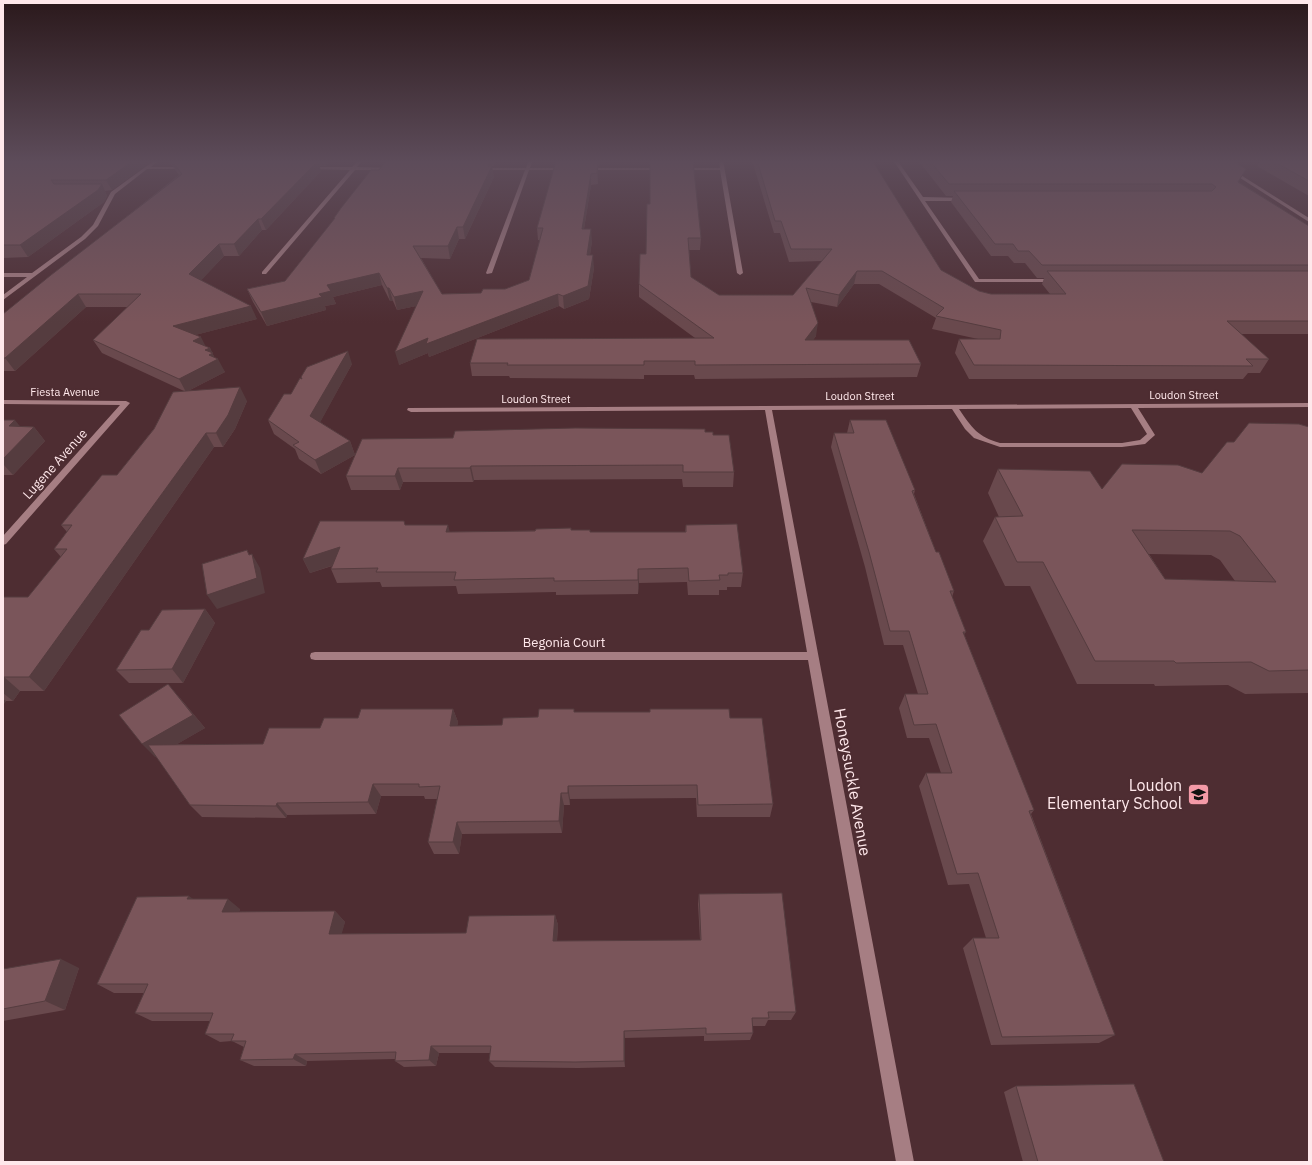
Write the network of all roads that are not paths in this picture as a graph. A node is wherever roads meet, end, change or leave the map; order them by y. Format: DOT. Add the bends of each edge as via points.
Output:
graph roads {
  1 [pos="101,214"];
  2 [pos="314,214"];
  3 [pos="510,214"];
  4 [pos="730,214"];
  5 [pos="932,214"];
  6 [pos="1300,214"];
  7 [pos="1309,220"];
  8 [pos="264,273"];
  9 [pos="489,273"];
  10 [pos="740,274"];
  11 [pos="3,275"];
  12 [pos="34,275"];
  13 [pos="1064,281"];
  14 [pos="3,298"];
  15 [pos="3,402"];
  16 [pos="126,403"];
  17 [pos="1309,405"];
  18 [pos="1133,406"];
  19 [pos="954,407"];
  20 [pos="768,408"];
  21 [pos="411,410"];
  22 [pos="3,542"];
  23 [pos="315,656"];
  24 [pos="813,656"];
  25 [pos="905,1162"];
  1 -- 12 [label="street" via="95,226 83,238"];
  2 -- 8 [label="street"];
  3 -- 9 [label="street"];
  4 -- 10 [label="street"];
  5 -- 13 [label="street" via="977,281"];
  6 -- 7 [label="street"];
  11 -- 12 [label="street"];
  12 -- 14 [label="street"];
  15 -- 16 [label="street, Fiesta Avenue"];
  16 -- 22 [label="street, Lugene Avenue"];
  17 -- 18 [label="street, Loudon Street"];
  18 -- 19 [label="street, Loudon Street"];
  18 -- 19 [label="street" via="1151,435 1142,442 1122,445 1000,445 984,441 972,434"];
  19 -- 20 [label="street, Loudon Street"];
  20 -- 21 [label="street, Loudon Street"];
  20 -- 24 [label="street, Honeysuckle Avenue"];
  23 -- 24 [label="street, Begonia Court"];
  24 -- 25 [label="street, Honeysuckle Avenue"];
}
